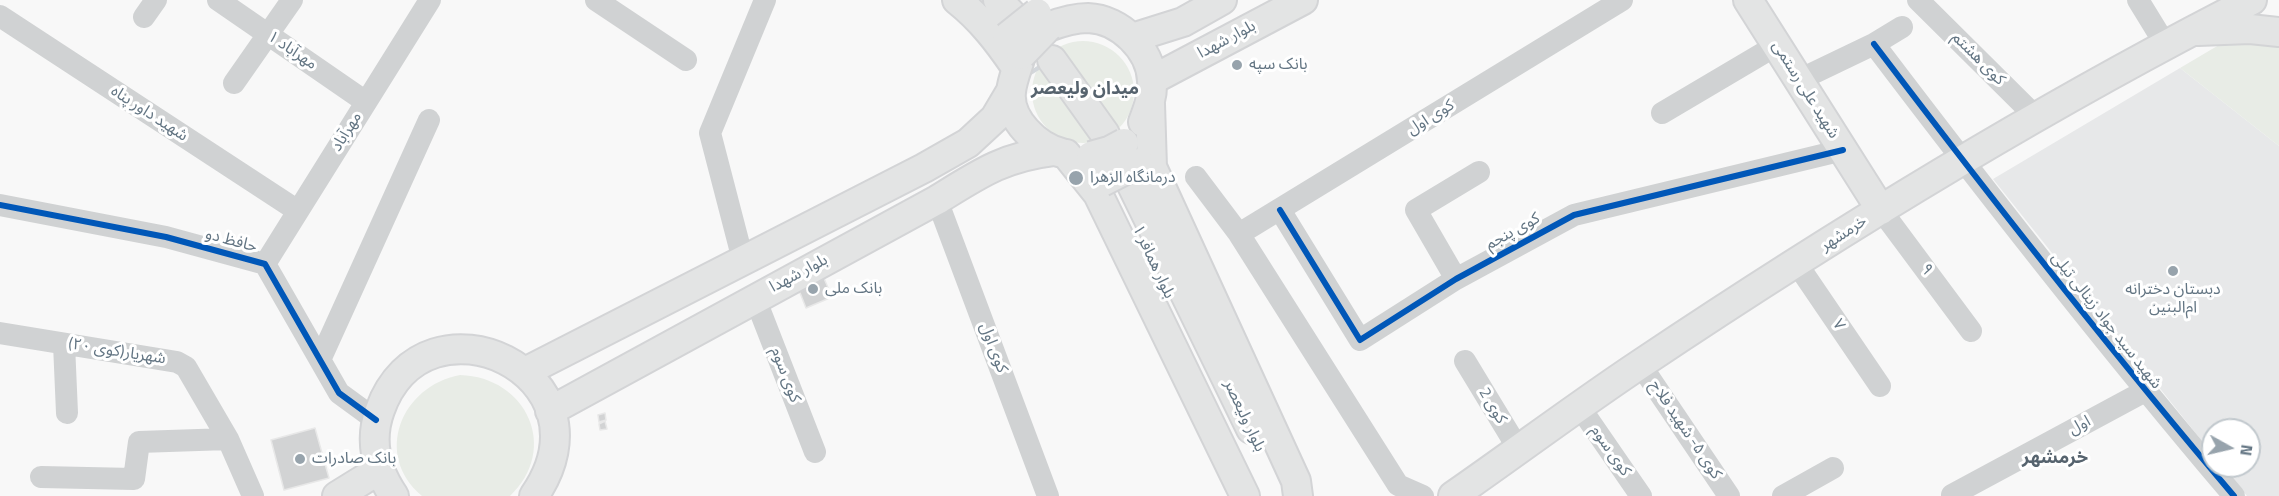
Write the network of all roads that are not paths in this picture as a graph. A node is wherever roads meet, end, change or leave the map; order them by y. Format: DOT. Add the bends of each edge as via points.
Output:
graph roads {
  1 [pos="218,0"];
  2 [pos="292,0"];
  3 [pos="430,0"];
  4 [pos="596,0"];
  5 [pos="765,0"];
  6 [pos="957,0"];
  7 [pos="985,0"];
  8 [pos="1222,0"];
  9 [pos="1303,0"];
  10 [pos="1623,0"];
  11 [pos="1748,0"];
  12 [pos="2138,0"];
  13 [pos="2252,0"];
  14 [pos="1928,2"];
  15 [pos="0,16"];
  16 [pos="1902,27"];
  17 [pos="2279,32"];
  18 [pos="268,34"];
  19 [pos="1023,36"];
  20 [pos="1132,38"];
  21 [pos="2177,38"];
  22 [pos="1874,44"];
  23 [pos="1777,45"];
  24 [pos="686,60"];
  25 [pos="1799,80"];
  26 [pos="234,83"];
  27 [pos="1151,92"];
  28 [pos="366,102"];
  29 [pos="1662,113"];
  30 [pos="2037,118"];
  31 [pos="429,120"];
  32 [pos="1843,150"];
  33 [pos="1962,159"];
  34 [pos="1105,162"];
  35 [pos="1479,172"];
  36 [pos="1196,177"];
  37 [pos="937,200"];
  38 [pos="0,205"];
  39 [pos="1280,210"];
  40 [pos="1881,210"];
  41 [pos="298,212"];
  42 [pos="1239,234"];
  43 [pos="743,260"];
  44 [pos="266,264"];
  45 [pos="1797,264"];
  46 [pos="1456,279"];
  47 [pos="755,298"];
  48 [pos="1971,331"];
  49 [pos="0,333"];
  50 [pos="1199,339"];
  51 [pos="64,344"];
  52 [pos="320,360"];
  53 [pos="1465,362"];
  54 [pos="1640,364"];
  55 [pos="525,372"];
  56 [pos="1880,386"];
  57 [pos="2145,391"];
  58 [pos="1579,406"];
  59 [pos="550,411"];
  60 [pos="67,413"];
  61 [pos="376,420"];
  62 [pos="228,439"];
  63 [pos="1519,450"];
  64 [pos="815,452"];
  65 [pos="1833,468"];
  66 [pos="379,470"];
  67 [pos="41,477"];
  68 [pos="1952,495"];
  69 [pos="253,496"];
  70 [pos="337,496"];
  71 [pos="394,496"];
  72 [pos="534,496"];
  73 [pos="1048,496"];
  74 [pos="1245,496"];
  75 [pos="1261,496"];
  76 [pos="1282,496"];
  77 [pos="1298,496"];
  78 [pos="1423,496"];
  79 [pos="1453,496"];
  80 [pos="1641,496"];
  81 [pos="1729,496"];
  82 [pos="1783,496"];
  83 [pos="2234,496"];
  1 -- 18 [label="street, مهرآباد ۱"];
  2 -- 18 [label="street"];
  3 -- 28 [label="street, مهرآباد"];
  4 -- 24 [label="street"];
  5 -- 43 [label="street" via="710,133"];
  6 -- 19 [label="main road" via="974,14"];
  7 -- 19 [label="main road, بلوار همافر ۱"];
  8 -- 20 [label="main road" via="1183,22"];
  9 -- 27 [label="main road, بلوار شهدا"];
  10 -- 39 [label="street, کوی اول"];
  11 -- 23 [label="main road, شهید علی رستمی"];
  12 -- 21 [label="street"];
  13 -- 21 [label="main road, خرمشهر"];
  14 -- 30 [label="street, کوی هشتم"];
  15 -- 41 [label="street, شهید داور پناه"];
  16 -- 22 [label="street"];
  17 -- 21 [label="main road" via="2250,29"];
  18 -- 26 [label="street"];
  18 -- 28 [label="street, مهرآباد ۱"];
  19 -- 20 [label="main road" via="1066,20 1090,18 1113,24"];
  19 -- 34 [label="main road, بلوار همافر ۱"];
  19 -- 34 [label="main road" via="1011,102 1016,117 1025,129"];
  19 -- 43 [label="main road" via="995,118 968,143"];
  20 -- 27 [label="main road" via="1146,57"];
  21 -- 30 [label="main road, خرمشهر"];
  22 -- 25 [label="street"];
  22 -- 33 [label="street, شهید سید جواد زینالی تیلی"];
  23 -- 25 [label="main road, شهید علی رستمی"];
  23 -- 29 [label="street"];
  25 -- 32 [label="main road, شهید علی رستمی"];
  27 -- 34 [label="main road" via="1142,124"];
  28 -- 41 [label="street, مهرآباد"];
  30 -- 33 [label="main road, خرمشهر"];
  31 -- 52 [label="street"];
  32 -- 40 [label="main road, شهید علی رستمی"];
  32 -- 46 [label="street, کوی پنجم" via="1574,214"];
  33 -- 40 [label="main road, خرمشهر"];
  33 -- 57 [label="street, شهید سید جواد زینالی تیلی"];
  34 -- 37 [label="main road, بلوار شهدا" via="1027,154 996,165"];
  34 -- 50 [label="main road, بلوار همافر ۱"];
  34 -- 74 [label="main road"];
  34 -- 77 [label="main road" via="1296,481"];
  35 -- 46 [label="street" via="1416,210"];
  36 -- 42 [label="street"];
  37 -- 47 [label="main road, بلوار شهدا"];
  37 -- 73 [label="street, کوی اول"];
  38 -- 44 [label="street, حافظ دو" via="166,237"];
  39 -- 42 [label="street, کوی اول"];
  39 -- 46 [label="street, کوی پنجم" via="1360,340"];
  40 -- 45 [label="main road, خرمشهر"];
  40 -- 48 [label="street, ۹"];
  41 -- 44 [label="street, مهرآباد"];
  42 -- 78 [label="street" via="1398,485"];
  43 -- 55 [label="main road"];
  44 -- 52 [label="street, حافظ دو"];
  45 -- 54 [label="main road, خرمشهر"];
  45 -- 56 [label="street, ۷"];
  47 -- 59 [label="main road, بلوار شهدا"];
  47 -- 64 [label="street, کوی سوم"];
  49 -- 51 [label="street, شهریار(کوی ۲۰)"];
  50 -- 75 [label="main road, بلوار ولیعصر"];
  50 -- 76 [label="main road, بلوار ولیعصر"];
  51 -- 60 [label="street"];
  51 -- 62 [label="street, شهریار(کوی ۲۰)" via="177,362 186,367"];
  52 -- 61 [label="street, حافظ دو" via="339,393"];
  53 -- 63 [label="street, کوی 2"];
  54 -- 58 [label="main road, خرمشهر"];
  54 -- 81 [label="street, کوی ۵- شهید فلاح"];
  55 -- 59 [label="main road"];
  55 -- 61 [label="main road" via="506,358 483,350 460,348 437,353 415,363 397,378"];
  57 -- 68 [label="street, اول"];
  57 -- 83 [label="street, شهید سید جواد زینالی تیلی"];
  58 -- 63 [label="main road, خرمشهر"];
  58 -- 80 [label="street, کوی سوم"];
  59 -- 72 [label="main road" via="555,434 553,457"];
  61 -- 66 [label="main road" via="374,445"];
  62 -- 67 [label="street" via="139,442 134,479"];
  62 -- 69 [label="street, شهریار(کوی ۲۰)"];
  63 -- 79 [label="main road, خرمشهر"];
  65 -- 82 [label="street"];
  66 -- 70 [label="main road"];
  66 -- 71 [label="main road"];
}
